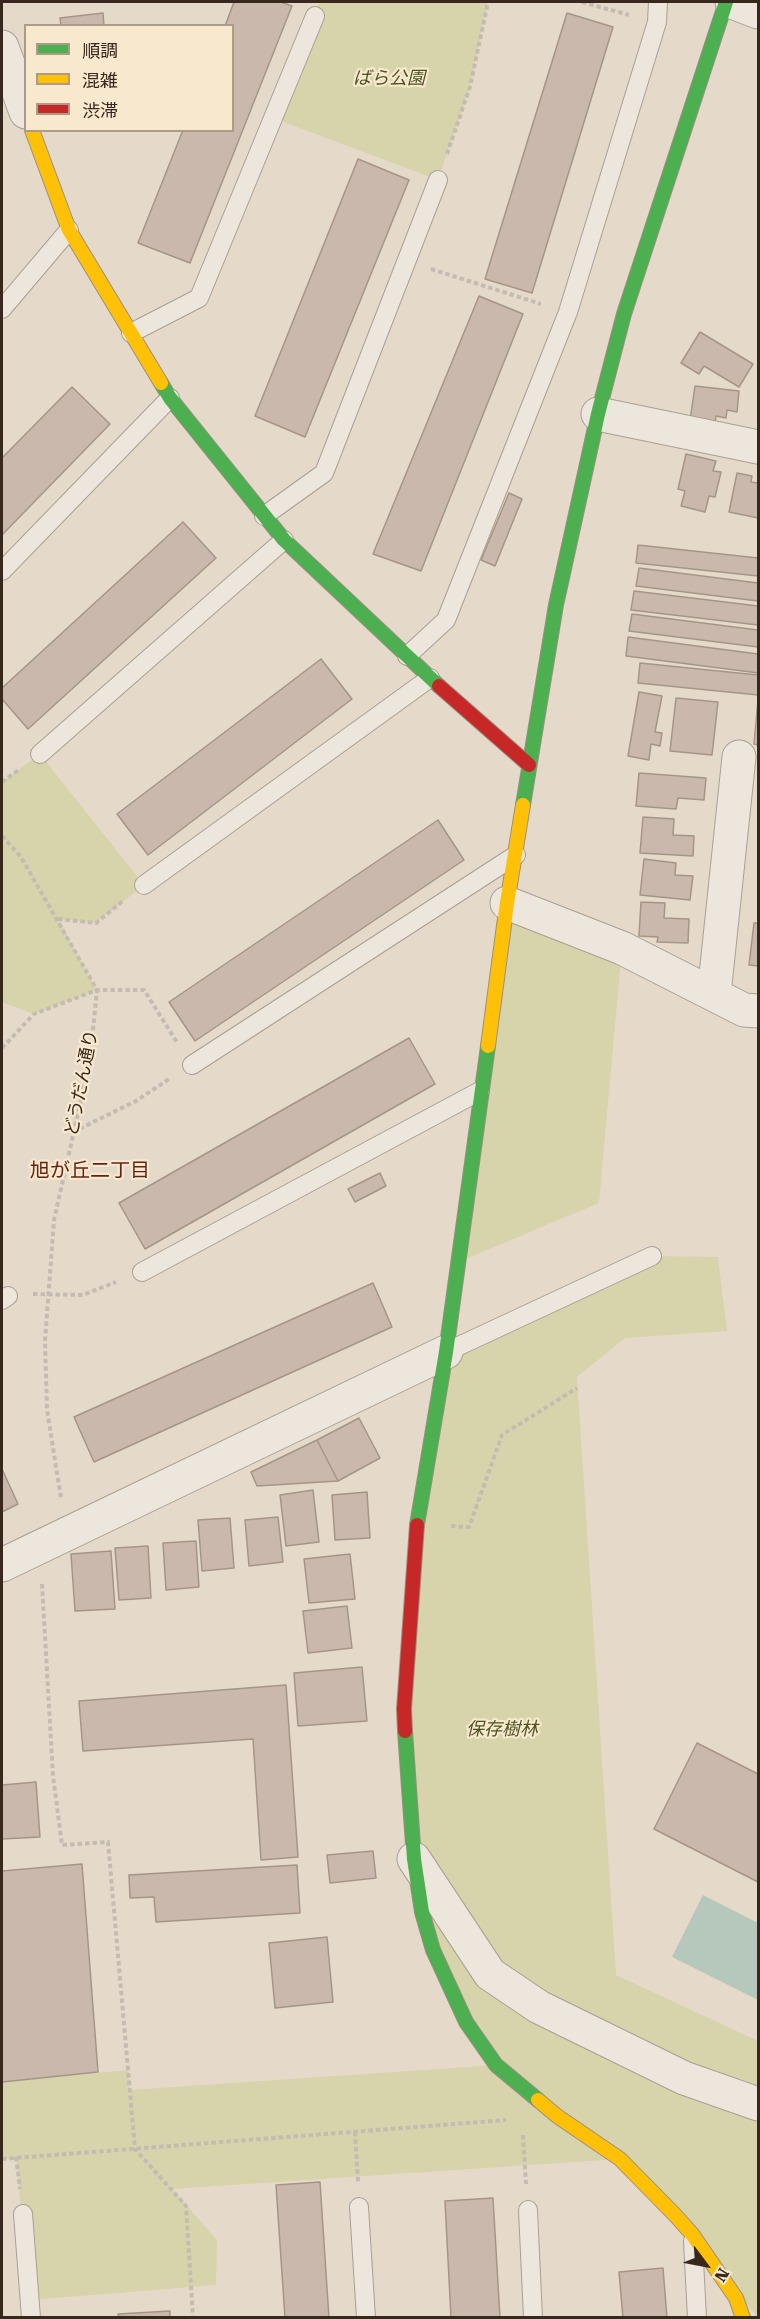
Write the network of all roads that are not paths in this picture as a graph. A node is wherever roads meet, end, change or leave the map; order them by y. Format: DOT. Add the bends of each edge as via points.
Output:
graph roads {
  1 [pos="658,2"];
  2 [pos="726,2"];
  3 [pos="732,2"];
  4 [pos="759,12"];
  5 [pos="315,16"];
  6 [pos="2,47"];
  7 [pos="24,107"];
  8 [pos="34,132"];
  9 [pos="438,180"];
  10 [pos="69,230"];
  11 [pos="2,309"];
  12 [pos="131,333"];
  13 [pos="170,398"];
  14 [pos="598,414"];
  15 [pos="759,447"];
  16 [pos="264,516"];
  17 [pos="284,540"];
  18 [pos="2,571"];
  19 [pos="407,656"];
  20 [pos="430,678"];
  21 [pos="40,754"];
  22 [pos="739,757"];
  23 [pos="528,765"];
  24 [pos="516,855"];
  25 [pos="144,885"];
  26 [pos="507,903"];
  27 [pos="714,994"];
  28 [pos="759,1011"];
  29 [pos="192,1065"];
  30 [pos="480,1090"];
  31 [pos="652,1256"];
  32 [pos="142,1272"];
  33 [pos="446,1352"];
  34 [pos="2,1565"];
  35 [pos="414,1859"];
  36 [pos="759,2104"];
  37 [pos="359,2207"];
  38 [pos="528,2210"];
  39 [pos="23,2214"];
  40 [pos="692,2234"];
  41 [pos="31,2318"];
  42 [pos="366,2318"];
  43 [pos="533,2318"];
  44 [pos="697,2318"];
  45 [pos="743,2318"];
  1 -- 19 [label="lane" via="657,22 568,312 446,620"];
  2 -- 14 [label="street" via="624,314"];
  3 -- 4 [label="street"];
  5 -- 12 [label="lane" via="199,298"];
  6 -- 7 [label="street"];
  8 -- 10 [label="street"];
  9 -- 16 [label="lane" via="324,473"];
  10 -- 11 [label="lane"];
  10 -- 12 [label="street"];
  12 -- 13 [label="street"];
  13 -- 16 [label="street"];
  13 -- 18 [label="lane"];
  14 -- 15 [label="street"];
  14 -- 23 [label="street" via="556,605"];
  16 -- 17 [label="street"];
  17 -- 19 [label="street"];
  17 -- 21 [label="lane"];
  19 -- 20 [label="street"];
  20 -- 23 [label="street"];
  20 -- 25 [label="lane"];
  22 -- 27 [label="street"];
  23 -- 24 [label="street"];
  24 -- 26 [label="street"];
  24 -- 29 [label="lane"];
  26 -- 27 [label="street" via="622,948"];
  26 -- 30 [label="street"];
  27 -- 28 [label="street" via="744,1010"];
  30 -- 32 [label="lane"];
  30 -- 33 [label="street"];
  31 -- 33 [label="lane"];
  33 -- 34 [label="street"];
  33 -- 35 [label="street" via="417,1523 404,1709"];
  35 -- 36 [label="street" via="490,1974 539,2007 684,2078"];
  35 -- 40 [label="street" via="422,1912 433,1950 466,2022 496,2065 557,2116 620,2159"];
  37 -- 42 [label="lane"];
  38 -- 43 [label="lane"];
  39 -- 41 [label="lane"];
  40 -- 44 [label="lane"];
  40 -- 45 [label="street" via="736,2298"];
}
